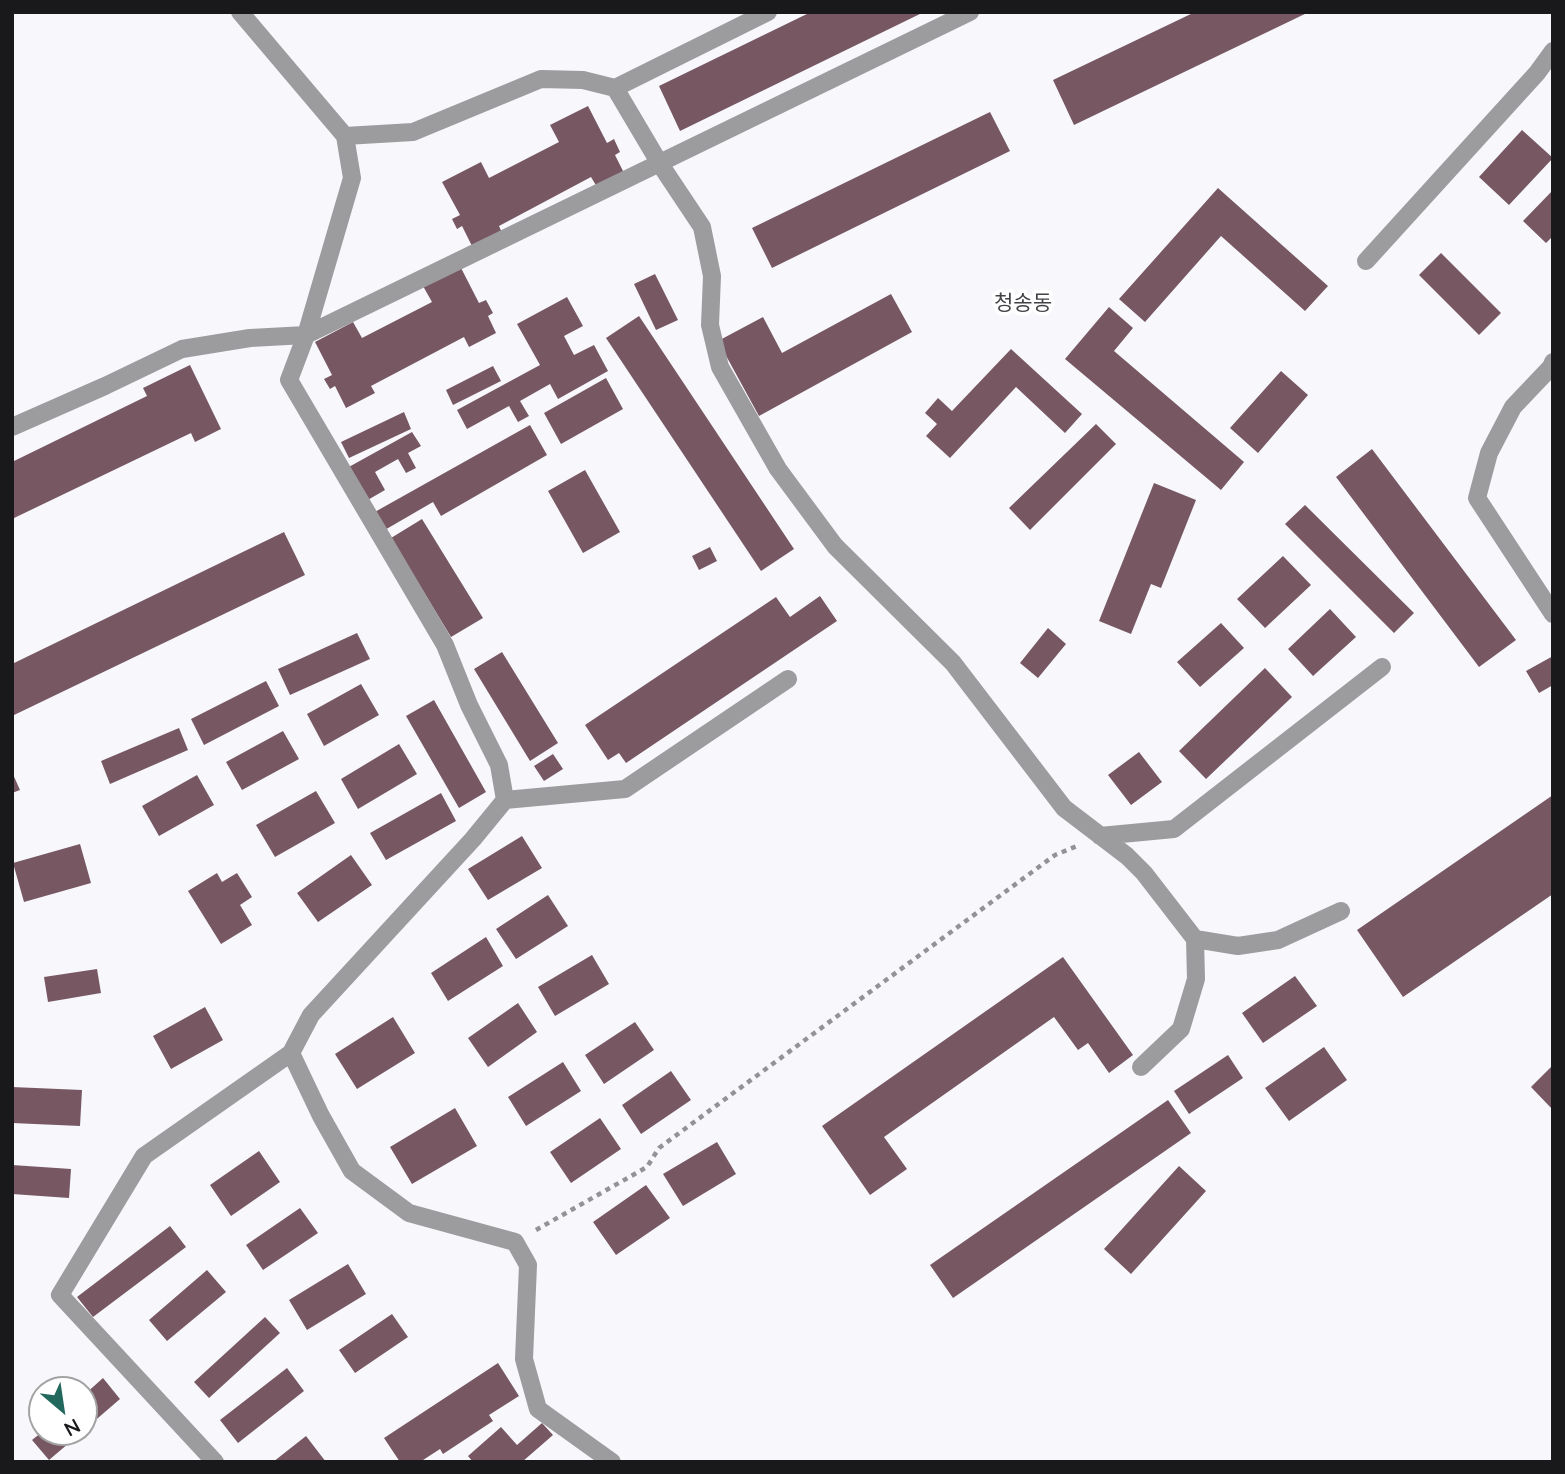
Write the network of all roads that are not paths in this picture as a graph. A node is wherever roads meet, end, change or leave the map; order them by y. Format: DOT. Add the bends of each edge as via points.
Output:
graph roads {
  1 [pos="240,12"];
  2 [pos="768,12"];
  3 [pos="970,12"];
  4 [pos="1553,51"];
  5 [pos="615,88"];
  6 [pos="345,136"];
  7 [pos="660,164"];
  8 [pos="1366,261"];
  9 [pos="306,335"];
  10 [pos="1553,362"];
  11 [pos="12,426"];
  12 [pos="1553,614"];
  13 [pos="1381,667"];
  14 [pos="788,679"];
  15 [pos="505,800"];
  16 [pos="1100,836"];
  17 [pos="1341,911"];
  18 [pos="1195,939"];
  19 [pos="291,1053"];
  20 [pos="1140,1068"];
  21 [pos="215,1462"];
  22 [pos="612,1462"];
  1 -- 6 [label="street"];
  2 -- 5 [label="street"];
  3 -- 7 [label="street"];
  4 -- 8 [label="street"];
  5 -- 6 [label="street" via="583,80 541,79 414,132"];
  5 -- 7 [label="street"];
  6 -- 9 [label="street" via="352,178"];
  7 -- 9 [label="street"];
  7 -- 16 [label="street" via="702,227 712,276 710,325 720,367 778,469 835,546 953,663 1064,808"];
  9 -- 11 [label="street" via="182,349"];
  9 -- 15 [label="street" via="289,380 445,645 499,765"];
  10 -- 12 [label="street" via="1513,407 1489,453 1477,498"];
  13 -- 16 [label="street" via="1174,829"];
  14 -- 15 [label="street" via="625,789"];
  15 -- 19 [label="street" via="311,1015"];
  16 -- 18 [label="street" via="1144,873"];
  17 -- 18 [label="street" via="1278,940 1238,946"];
  18 -- 20 [label="street" via="1196,979 1181,1029"];
  19 -- 21 [label="street" via="144,1156 60,1295"];
  19 -- 22 [label="street" via="352,1171 409,1213 515,1242 528,1265 524,1359 538,1409"];
}
